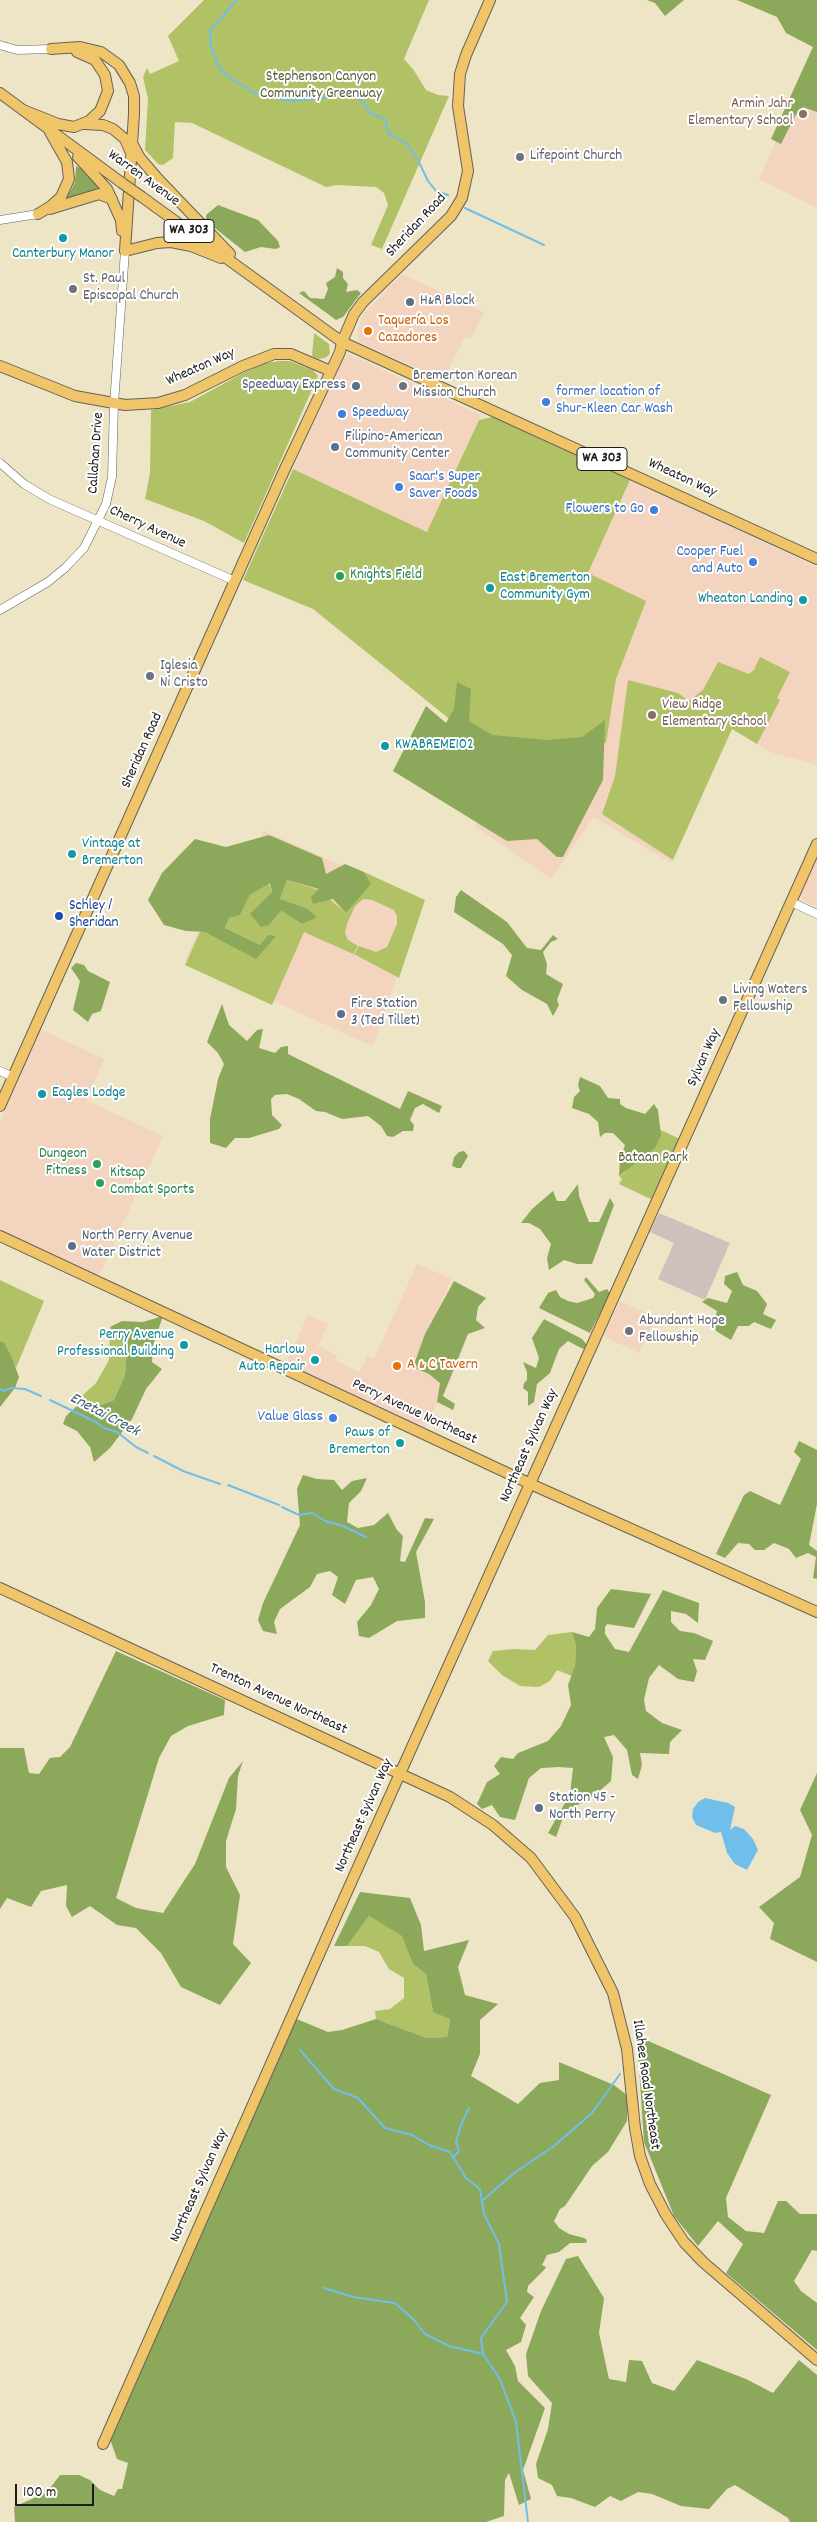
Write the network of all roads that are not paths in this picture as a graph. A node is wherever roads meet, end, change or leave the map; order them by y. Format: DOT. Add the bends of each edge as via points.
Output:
graph roads {
  1 [pos="490,0"];
  2 [pos="0,45"];
  3 [pos="51,49"];
  4 [pos="0,94"];
  5 [pos="23,110"];
  6 [pos="84,124"];
  7 [pos="48,129"];
  8 [pos="132,143"];
  9 [pos="132,156"];
  10 [pos="112,199"];
  11 [pos="38,214"];
  12 [pos="0,220"];
  13 [pos="125,251"];
  14 [pos="235,264"];
  15 [pos="253,277"];
  16 [pos="342,342"];
  17 [pos="0,366"];
  18 [pos="326,368"];
  19 [pos="114,404"];
  20 [pos="312,408"];
  21 [pos="0,463"];
  22 [pos="100,521"];
  23 [pos="817,559"];
  24 [pos="235,581"];
  25 [pos="0,610"];
  26 [pos="817,844"];
  27 [pos="791,902"];
  28 [pos="817,914"];
  29 [pos="0,1071"];
  30 [pos="13,1077"];
  31 [pos="0,1106"];
  32 [pos="657,1202"];
  33 [pos="0,1236"];
  34 [pos="530,1484"];
  35 [pos="0,1588"];
  36 [pos="817,1612"];
  37 [pos="400,1773"];
  38 [pos="531,1858"];
  39 [pos="817,2360"];
  40 [pos="103,2444"];
  1 -- 16 [label="main road, Sheridan Road" via="464,60 459,80 458,113 468,171 462,198 451,216 360,306"];
  2 -- 3 [label="street" via="17,50"];
  3 -- 6 [label="main road" via="82,53 95,60 103,70 108,84 107,98 100,111"];
  3 -- 8 [label="main road" via="80,47 96,51 114,60 123,70 134,96"];
  4 -- 5 [label="main road, Warren Avenue / WA 303"];
  5 -- 6 [label="main road" via="58,124 74,127"];
  5 -- 7 [label="main road, Warren Avenue / WA 303"];
  6 -- 9 [label="main road" via="113,129 124,140"];
  7 -- 10 [label="main road" via="91,170"];
  7 -- 11 [label="main road" via="67,162 69,179 61,196"];
  7 -- 14 [label="main road, Warren Avenue / WA 303, bridge"];
  8 -- 9 [label="main road"];
  8 -- 15 [label="main road" via="158,179"];
  9 -- 13 [label="main road"];
  10 -- 11 [label="main road" via="95,194"];
  10 -- 13 [label="main road" via="121,220"];
  11 -- 12 [label="street"];
  13 -- 14 [label="main road" via="171,242 191,246"];
  13 -- 19 [label="street, Callahan Drive"];
  14 -- 15 [label="main road, Warren Avenue / WA 303"];
  15 -- 16 [label="main road, Warren Avenue / WA 303"];
  16 -- 18 [label="main road, Sheridan Road" via="334,350"];
  16 -- 20 [label="main road, Sheridan Road" via="331,374"];
  16 -- 23 [label="main road, Wheaton Way / WA 303"];
  17 -- 19 [label="main road, Wheaton Way" via="69,394"];
  18 -- 19 [label="main road, Wheaton Way" via="291,354 274,354 180,396 152,403"];
  18 -- 20 [label="main road, Sheridan Road"];
  19 -- 22 [label="street, Callahan Drive" via="112,480"];
  20 -- 24 [label="main road, Sheridan Road"];
  21 -- 22 [label="street, Cherry Avenue" via="32,489"];
  22 -- 24 [label="street, Cherry Avenue"];
  22 -- 25 [label="street, Callahan Drive" via="84,548 54,577"];
  24 -- 30 [label="main road, Sheridan Road"];
  26 -- 27 [label="main road, Sylvan Way"];
  27 -- 28 [label="street"];
  27 -- 32 [label="main road, Sylvan Way"];
  29 -- 30 [label="street"];
  30 -- 31 [label="main road, Sheridan Road"];
  32 -- 34 [label="main road, Northeast Sylvan Way"];
  33 -- 34 [label="main road, Perry Avenue Northeast"];
  34 -- 36 [label="main road, Perry Avenue Northeast"];
  34 -- 37 [label="main road, Northeast Sylvan Way"];
  35 -- 37 [label="main road, Trenton Avenue Northeast"];
  37 -- 38 [label="main road, Trenton Avenue Northeast" via="468,1808 504,1833"];
  37 -- 40 [label="main road, Northeast Sylvan Way"];
  38 -- 39 [label="main road, Illahee Road Northeast" via="576,1917 613,1993 627,2049 640,2156 666,2215 684,2242 703,2262"];
}
